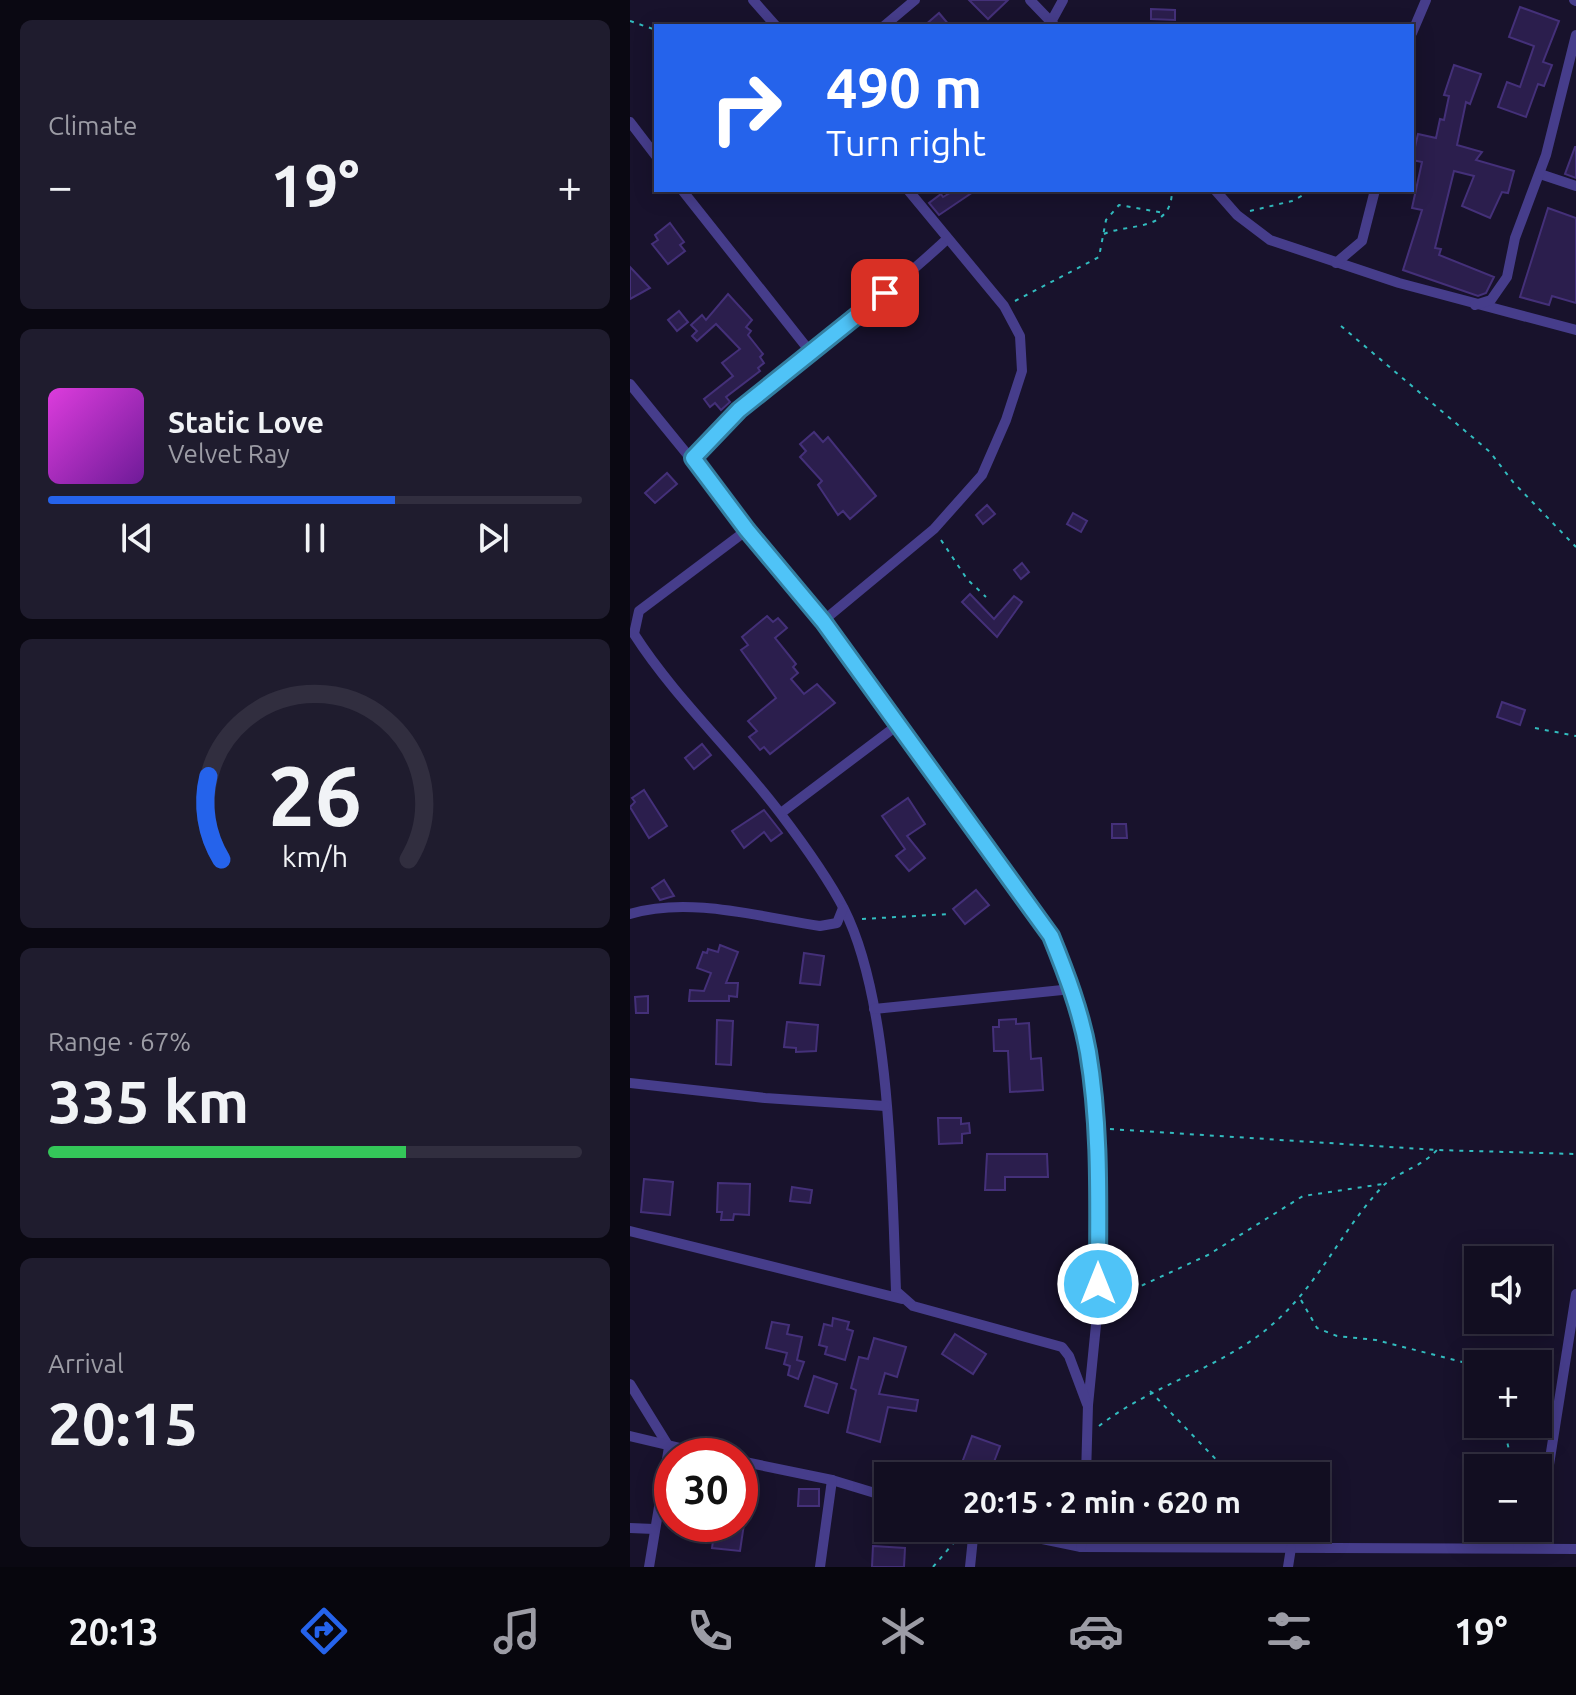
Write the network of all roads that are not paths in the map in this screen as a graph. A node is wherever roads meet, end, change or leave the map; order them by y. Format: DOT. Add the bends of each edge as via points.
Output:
graph roads {
  1 [pos="753,0"];
  2 [pos="915,0"];
  3 [pos="1030,0"];
  4 [pos="1063,0"];
  5 [pos="1426,0"];
  6 [pos="774,24"];
  7 [pos="886,24"];
  8 [pos="1053,24"];
  9 [pos="1414,28"];
  10 [pos="1576,35"];
  11 [pos="630,122"];
  12 [pos="654,153"];
  13 [pos="1540,174"];
  14 [pos="1576,186"];
  15 [pos="684,192"];
  16 [pos="910,192"];
  17 [pos="1217,192"];
  18 [pos="1374,192"];
  19 [pos="946,240"];
  20 [pos="1336,263"];
  21 [pos="1475,305"];
  22 [pos="1576,330"];
  23 [pos="812,354"];
  24 [pos="632,389"];
  25 [pos="693,458"];
  26 [pos="747,530"];
  27 [pos="823,621"];
  28 [pos="632,636"];
  29 [pos="899,724"];
  30 [pos="781,813"];
  31 [pos="843,907"];
  32 [pos="630,914"];
  33 [pos="1072,989"];
  34 [pos="874,1009"];
  35 [pos="630,1083"];
  36 [pos="885,1106"];
  37 [pos="630,1231"];
  38 [pos="1576,1294"];
  39 [pos="902,1299"];
  40 [pos="630,1384"];
  41 [pos="1088,1405"];
  42 [pos="630,1436"];
  43 [pos="663,1438"];
  44 [pos="654,1443"];
  45 [pos="1551,1454"];
  46 [pos="1087,1462"];
  47 [pos="758,1465"];
  48 [pos="832,1480"];
  49 [pos="874,1493"];
  50 [pos="630,1528"];
  51 [pos="654,1529"];
  52 [pos="971,1542"];
  53 [pos="1057,1542"];
  54 [pos="1081,1542"];
  55 [pos="1521,1542"];
  56 [pos="1081,1547"];
  57 [pos="1518,1547"];
  58 [pos="1291,1548"];
  59 [pos="1576,1549"];
  60 [pos="649,1567"];
  61 [pos="820,1567"];
  62 [pos="970,1567"];
  63 [pos="1288,1567"];
  1 -- 6 [label="street"];
  2 -- 7 [label="street"];
  3 -- 8 [label="street"];
  4 -- 8 [label="street"];
  5 -- 9 [label="street"];
  10 -- 13 [label="street"];
  11 -- 12 [label="street"];
  13 -- 14 [label="street"];
  13 -- 21 [label="street" via="1515,238 1507,277 1491,300"];
  15 -- 23 [label="street"];
  16 -- 19 [label="street"];
  17 -- 20 [label="street" via="1270,240"];
  18 -- 20 [label="street" via="1362,241"];
  19 -- 23 [label="street"];
  19 -- 27 [label="street" via="1004,306 1020,336 1018,387 982,475 934,529"];
  20 -- 21 [label="street"];
  21 -- 22 [label="street"];
  23 -- 25 [label="street" via="739,410"];
  24 -- 25 [label="street"];
  25 -- 26 [label="street"];
  26 -- 27 [label="street"];
  26 -- 28 [label="street" via="639,611"];
  27 -- 29 [label="street"];
  28 -- 30 [label="street"];
  29 -- 30 [label="street"];
  29 -- 33 [label="street" via="1051,936"];
  30 -- 31 [label="street"];
  31 -- 32 [label="street" via="837,923 820,926 684,907"];
  31 -- 34 [label="street" via="865,964"];
  33 -- 34 [label="street"];
  33 -- 41 [label="street" via="1088,1050 1097,1128 1097,1315"];
  34 -- 36 [label="street"];
  35 -- 36 [label="street"];
  36 -- 39 [label="street" via="896,1291"];
  37 -- 39 [label="street"];
  38 -- 45 [label="street"];
  39 -- 41 [label="street" via="1062,1347"];
  40 -- 43 [label="street"];
  41 -- 46 [label="street"];
  42 -- 44 [label="street"];
  47 -- 48 [label="street"];
  48 -- 49 [label="street"];
  48 -- 61 [label="street"];
  50 -- 51 [label="street"];
  51 -- 60 [label="street"];
  52 -- 62 [label="street"];
  53 -- 56 [label="street"];
  54 -- 56 [label="street"];
  55 -- 57 [label="street"];
  56 -- 58 [label="street"];
  57 -- 58 [label="street"];
  57 -- 59 [label="street"];
  58 -- 63 [label="street"];
}
